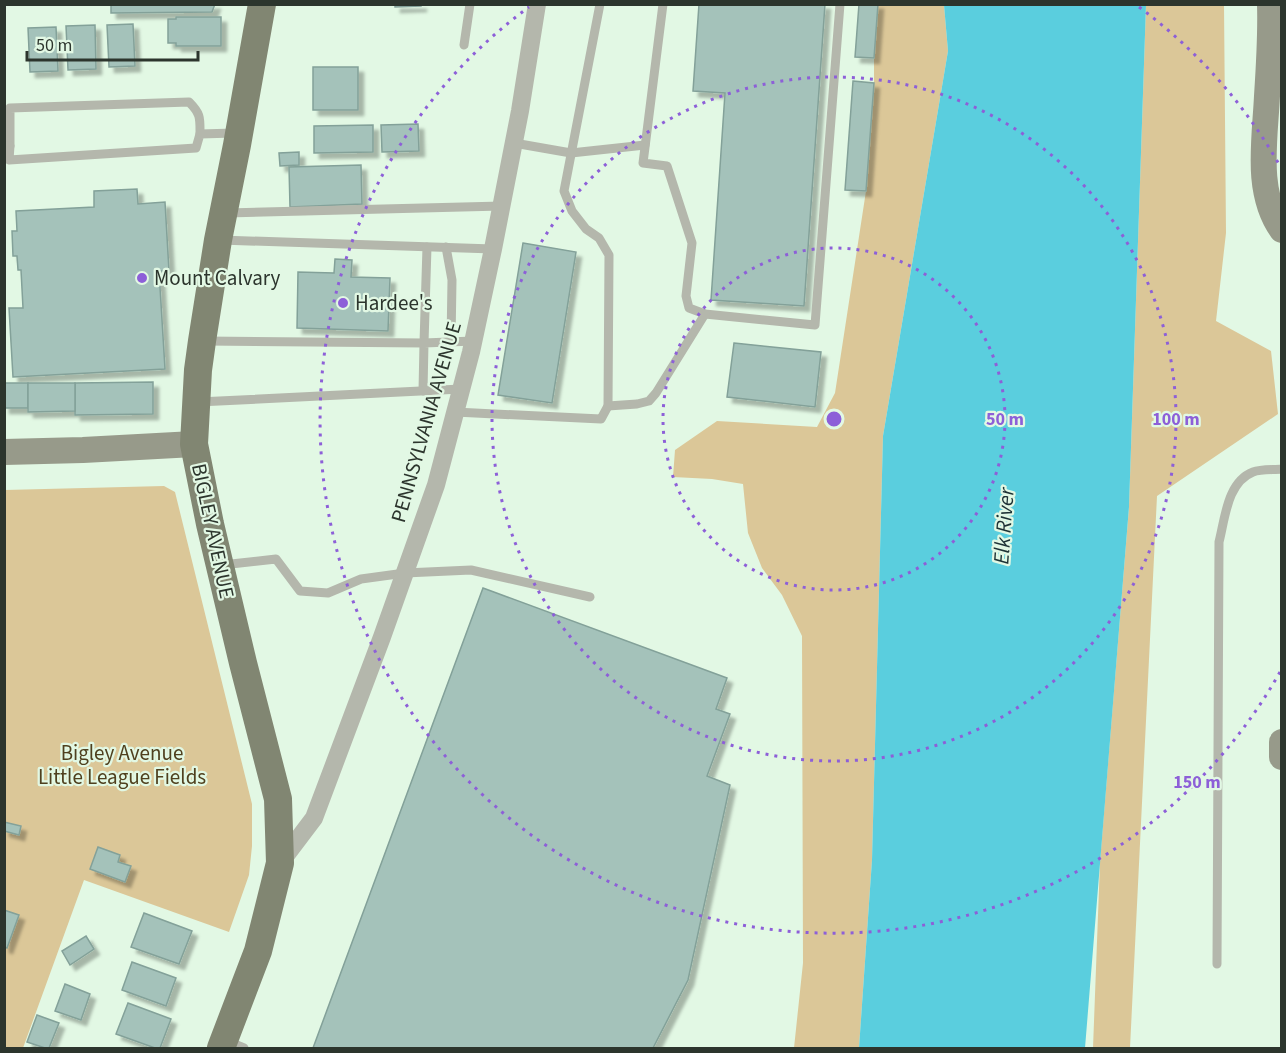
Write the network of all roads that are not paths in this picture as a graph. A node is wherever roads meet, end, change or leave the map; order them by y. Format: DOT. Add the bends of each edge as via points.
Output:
graph roads {
  1 [pos="262,4"];
  2 [pos="470,4"];
  3 [pos="537,4"];
  4 [pos="600,4"];
  5 [pos="663,4"];
  6 [pos="840,4"];
  7 [pos="1270,4"];
  8 [pos="464,45"];
  9 [pos="240,132"];
  10 [pos="200,134"];
  11 [pos="513,143"];
  12 [pos="645,145"];
  13 [pos="7,146"];
  14 [pos="571,153"];
  15 [pos="502,206"];
  16 [pos="221,227"];
  17 [pos="1281,230"];
  18 [pos="427,247"];
  19 [pos="446,248"];
  20 [pos="493,249"];
  21 [pos="705,314"];
  22 [pos="473,340"];
  23 [pos="202,341"];
  24 [pos="451,342"];
  25 [pos="424,343"];
  26 [pos="461,389"];
  27 [pos="423,391"];
  28 [pos="196,402"];
  29 [pos="608,406"];
  30 [pos="455,411"];
  31 [pos="194,444"];
  32 [pos="4,452"];
  33 [pos="1281,469"];
  34 [pos="220,566"];
  35 [pos="405,573"];
  36 [pos="590,597"];
  37 [pos="1281,742"];
  38 [pos="1281,757"];
  39 [pos="280,863"];
  40 [pos="1217,964"];
  41 [pos="230,1046"];
  1 -- 9 [label="main road, BIGLEY AVENUE"];
  2 -- 8 [label="lane"];
  3 -- 11 [label="street, PENNSYLVANIA AVENUE"];
  4 -- 14 [label="lane"];
  5 -- 12 [label="lane"];
  6 -- 21 [label="lane" via="815,325"];
  7 -- 17 [label="street" via="1265,180 1268,203"];
  9 -- 10 [label="lane"];
  9 -- 16 [label="main road, BIGLEY AVENUE"];
  10 -- 13 [label="lane" via="196,148 9,160"];
  10 -- 13 [label="lane" via="200,117 189,102 10,108"];
  11 -- 14 [label="lane"];
  11 -- 15 [label="street, PENNSYLVANIA AVENUE"];
  12 -- 14 [label="lane"];
  12 -- 21 [label="lane" via="643,164 667,166 692,243 686,296 689,308"];
  14 -- 29 [label="lane" via="564,191 572,210 586,229 599,238 609,255"];
  15 -- 16 [label="lane"];
  15 -- 20 [label="street, PENNSYLVANIA AVENUE"];
  16 -- 18 [label="lane"];
  16 -- 23 [label="main road, BIGLEY AVENUE"];
  18 -- 19 [label="lane"];
  18 -- 25 [label="lane"];
  19 -- 20 [label="lane"];
  19 -- 24 [label="lane" via="452,280"];
  20 -- 22 [label="street, PENNSYLVANIA AVENUE"];
  21 -- 29 [label="lane" via="649,401"];
  22 -- 24 [label="lane"];
  22 -- 26 [label="street, PENNSYLVANIA AVENUE"];
  23 -- 25 [label="lane"];
  23 -- 28 [label="main road, BIGLEY AVENUE"];
  24 -- 25 [label="lane"];
  25 -- 27 [label="lane"];
  26 -- 27 [label="lane"];
  26 -- 30 [label="street, PENNSYLVANIA AVENUE"];
  27 -- 28 [label="lane"];
  28 -- 31 [label="main road, BIGLEY AVENUE"];
  29 -- 30 [label="lane" via="601,419"];
  30 -- 35 [label="street, PENNSYLVANIA AVENUE" via="436,485"];
  31 -- 32 [label="street"];
  31 -- 34 [label="main road, BIGLEY AVENUE"];
  33 -- 40 [label="lane" via="1254,472 1241,479 1232,494 1219,543"];
  34 -- 35 [label="lane" via="276,559 300,591 328,593 361,579"];
  34 -- 39 [label="main road, BIGLEY AVENUE" via="278,799"];
  35 -- 36 [label="lane" via="471,570"];
  35 -- 39 [label="street, PENNSYLVANIA AVENUE" via="314,818"];
  37 -- 38 [label="street"];
  39 -- 41 [label="main road, BIGLEY AVENUE"];
}
